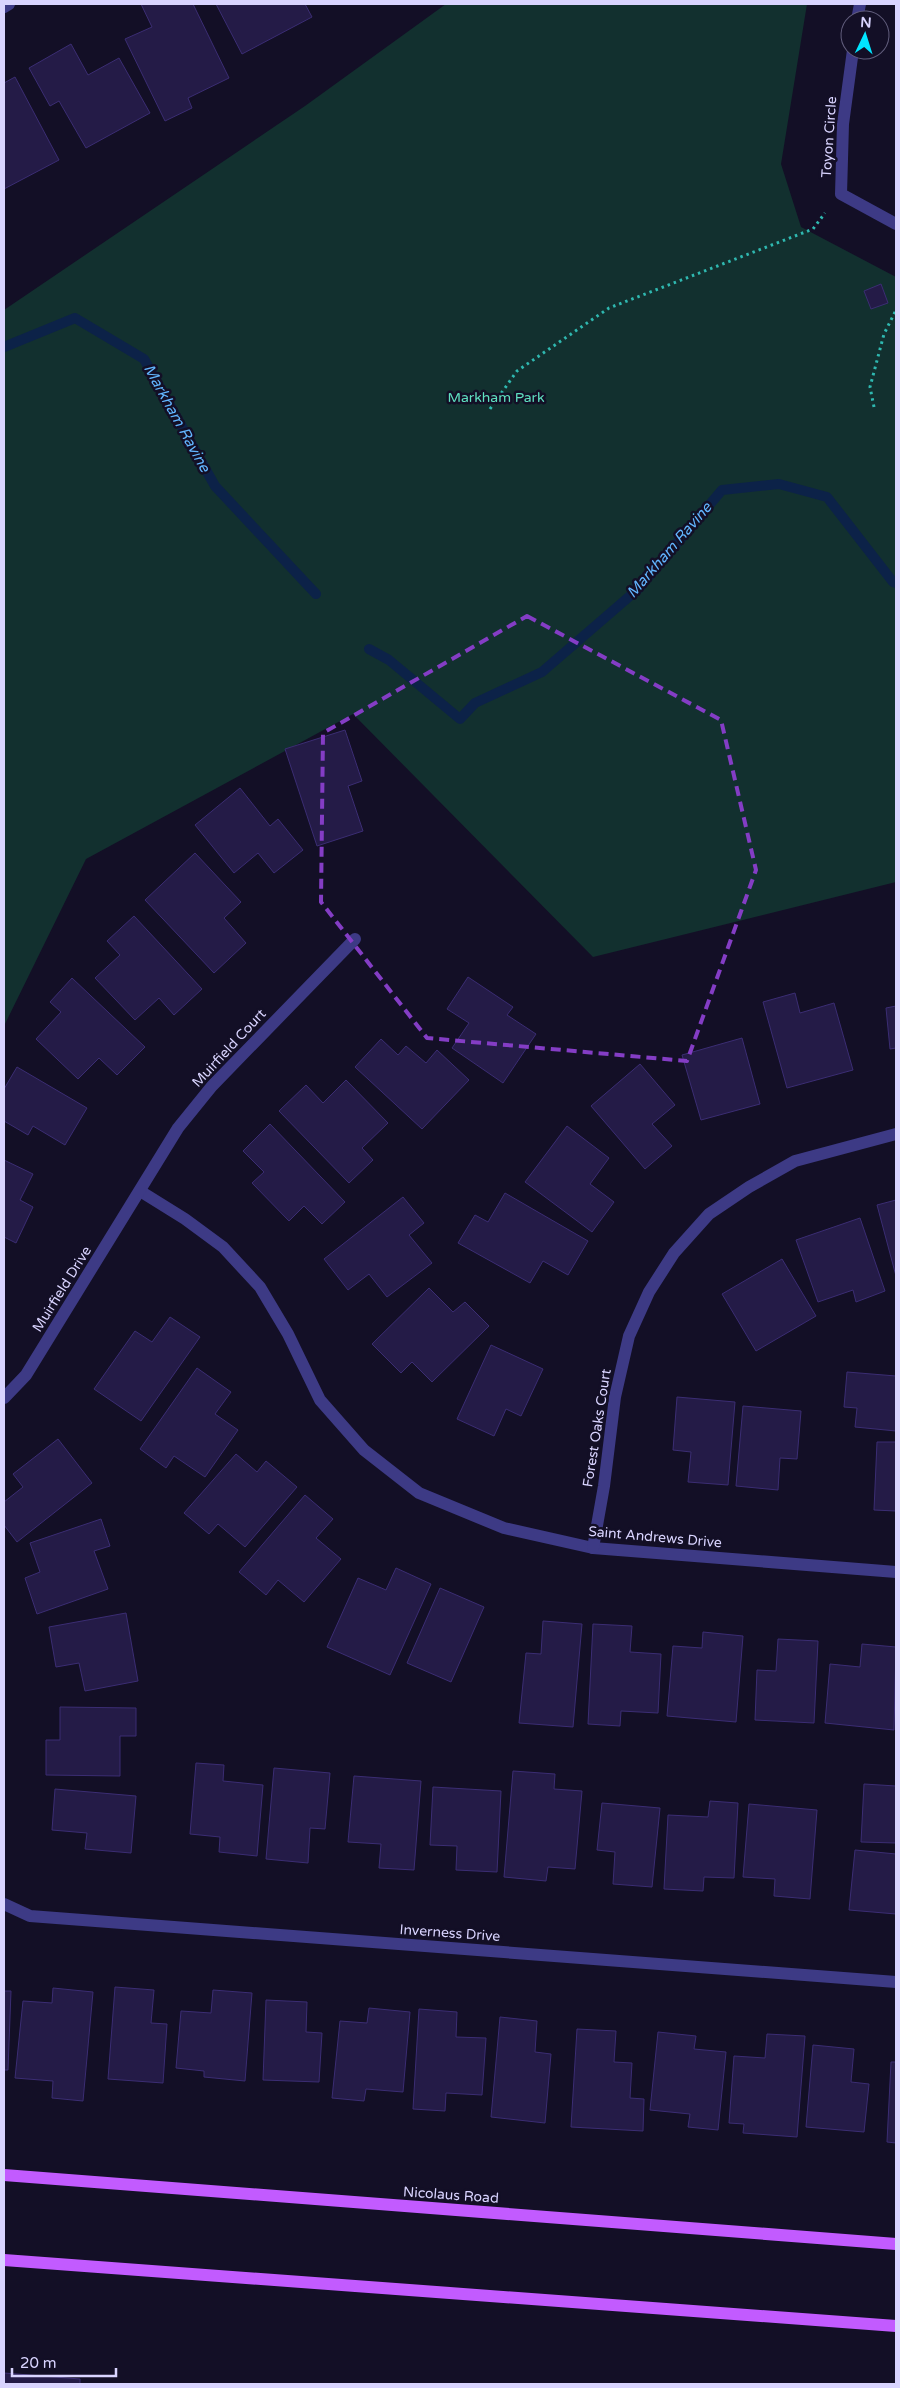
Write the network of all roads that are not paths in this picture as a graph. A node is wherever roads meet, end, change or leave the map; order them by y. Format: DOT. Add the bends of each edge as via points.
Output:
graph roads {
  1 [pos="9,4"];
  2 [pos="4,7"];
  3 [pos="852,60"];
  4 [pos="896,224"];
  5 [pos="355,939"];
  6 [pos="896,1134"];
  7 [pos="140,1191"];
  8 [pos="4,1398"];
  9 [pos="593,1548"];
  10 [pos="896,1572"];
  11 [pos="4,1904"];
  12 [pos="896,1982"];
  13 [pos="4,2175"];
  14 [pos="896,2244"];
  15 [pos="4,2260"];
  16 [pos="896,2326"];
  1 -- 2 [label="street"];
  3 -- 4 [label="street, Toyon Circle" via="843,124 840,194"];
  5 -- 7 [label="street, Muirfield Court" via="212,1086 178,1128"];
  6 -- 9 [label="street, Forest Oaks Court" via="795,1161 709,1214 674,1254 649,1292 629,1336 615,1397"];
  7 -- 8 [label="street, Muirfield Drive" via="26,1375"];
  7 -- 9 [label="street, Saint Andrews Drive" via="223,1248 260,1287 288,1334 320,1400 364,1450 419,1493 504,1528"];
  9 -- 10 [label="street, Saint Andrews Drive"];
  11 -- 12 [label="street, Inverness Drive" via="30,1916"];
  13 -- 14 [label="main road, Nicolaus Road"];
  15 -- 16 [label="main road"];
}
